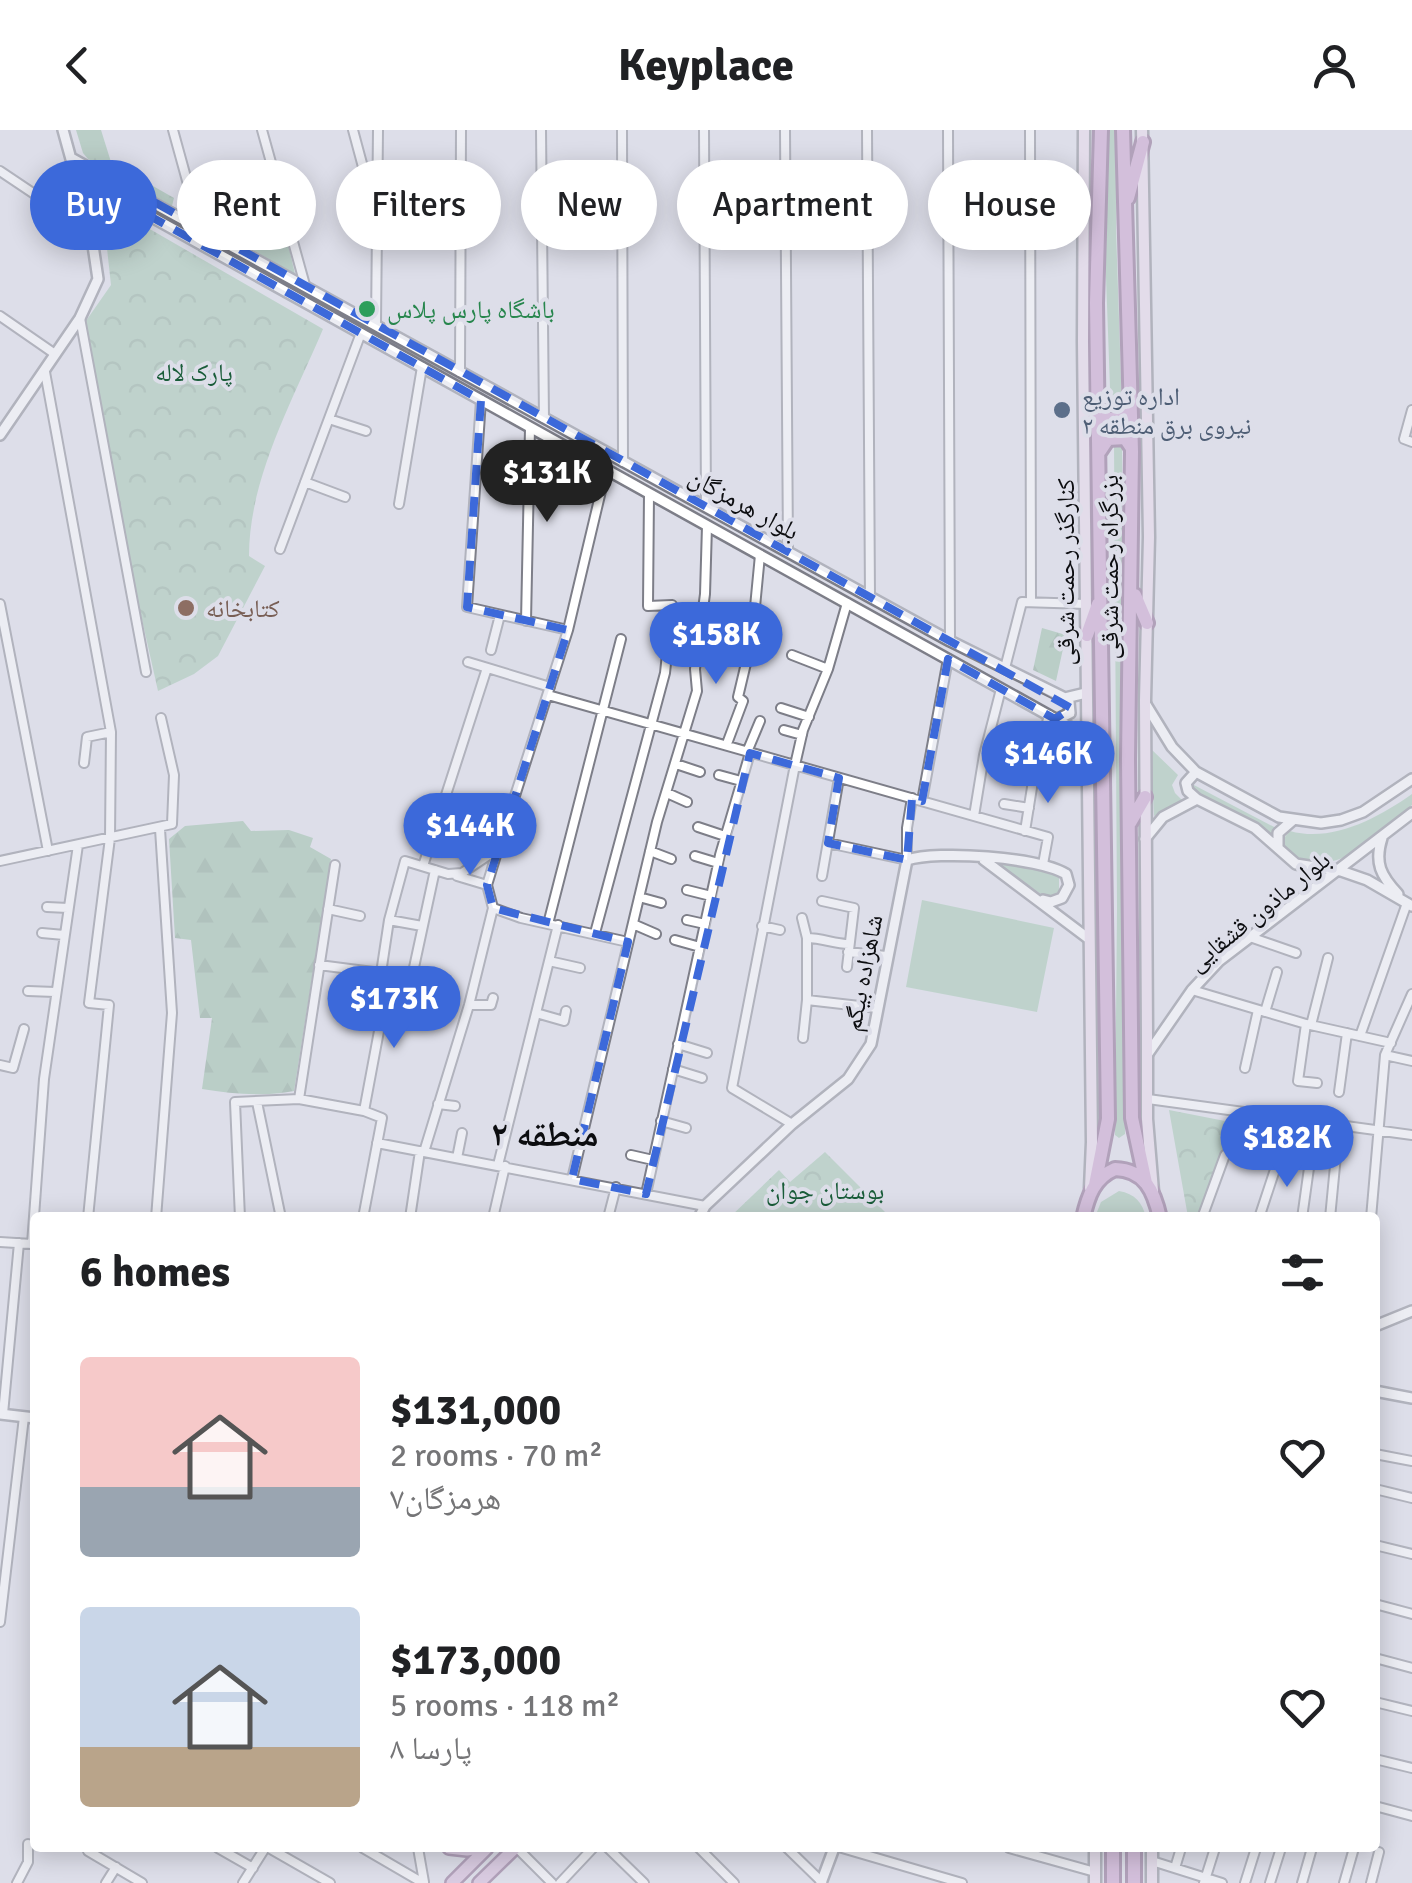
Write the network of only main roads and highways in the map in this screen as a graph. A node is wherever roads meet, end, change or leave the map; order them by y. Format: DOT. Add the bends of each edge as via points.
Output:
graph roads {
  1 [pos="1084,130"];
  2 [pos="1098,130"];
  3 [pos="1123,130"];
  4 [pos="1142,136"];
  5 [pos="1123,215"];
  6 [pos="1131,403"];
  7 [pos="1098,404"];
  8 [pos="1132,452"];
  9 [pos="1099,454"];
  10 [pos="1132,588"];
  11 [pos="1102,592"];
  12 [pos="1147,623"];
  13 [pos="1086,635"];
  14 [pos="1145,797"];
  15 [pos="1129,825"];
  16 [pos="1120,1139"];
  17 [pos="1150,1187"];
  18 [pos="1092,1189"];
  19 [pos="1085,1212"];
  20 [pos="1158,1212"];
  21 [pos="483,1852"];
  22 [pos="512,1852"];
  23 [pos="1113,1852"];
  24 [pos="1134,1852"];
  25 [pos="1152,1852"];
  26 [pos="452,1883"];
  27 [pos="479,1883"];
  28 [pos="1113,1883"];
  29 [pos="1134,1883"];
  30 [pos="1152,1883"];
  1 -- 13 [label="main road, کنارگذر رحمت شرقی"];
  2 -- 7 [label="highway, بزرگراه رحمت شرقی"];
  3 -- 5 [label="highway, بزرگراه رحمت شرقی"];
  4 -- 5 [label="highway"];
  4 -- 12 [label="main road"];
  5 -- 6 [label="highway, بزرگراه رحمت شرقی"];
  6 -- 7 [label="highway" via="1116,420 1100,413"];
  6 -- 8 [label="highway, بزرگراه رحمت شرقی"];
  7 -- 9 [label="highway, بزرگراه رحمت شرقی"];
  8 -- 9 [label="highway" via="1116,436"];
  8 -- 10 [label="highway, بزرگراه رحمت شرقی"];
  9 -- 11 [label="highway, بزرگراه رحمت شرقی"];
  10 -- 12 [label="highway"];
  10 -- 15 [label="highway, بزرگراه رحمت شرقی"];
  11 -- 13 [label="highway"];
  11 -- 16 [label="highway, بزرگراه رحمت شرقی"];
  12 -- 14 [label="main road"];
  13 -- 18 [label="main road, کنارگذر رحمت شرقی"];
  14 -- 15 [label="highway"];
  14 -- 17 [label="main road"];
  15 -- 16 [label="highway, بزرگراه رحمت شرقی" via="1132,1118"];
  16 -- 17 [label="highway, بزرگراه رحمت شرقی"];
  16 -- 18 [label="highway, بزرگراه رحمت شرقی"];
  17 -- 18 [label="highway" via="1137,1173 1115,1168"];
  17 -- 20 [label="highway, بزرگراه رحمت شرقی"];
  18 -- 19 [label="highway, بزرگراه رحمت شرقی"];
  21 -- 26 [label="main road"];
  22 -- 27 [label="main road"];
  23 -- 28 [label="highway"];
  24 -- 29 [label="highway"];
  25 -- 30 [label="main road"];
}
